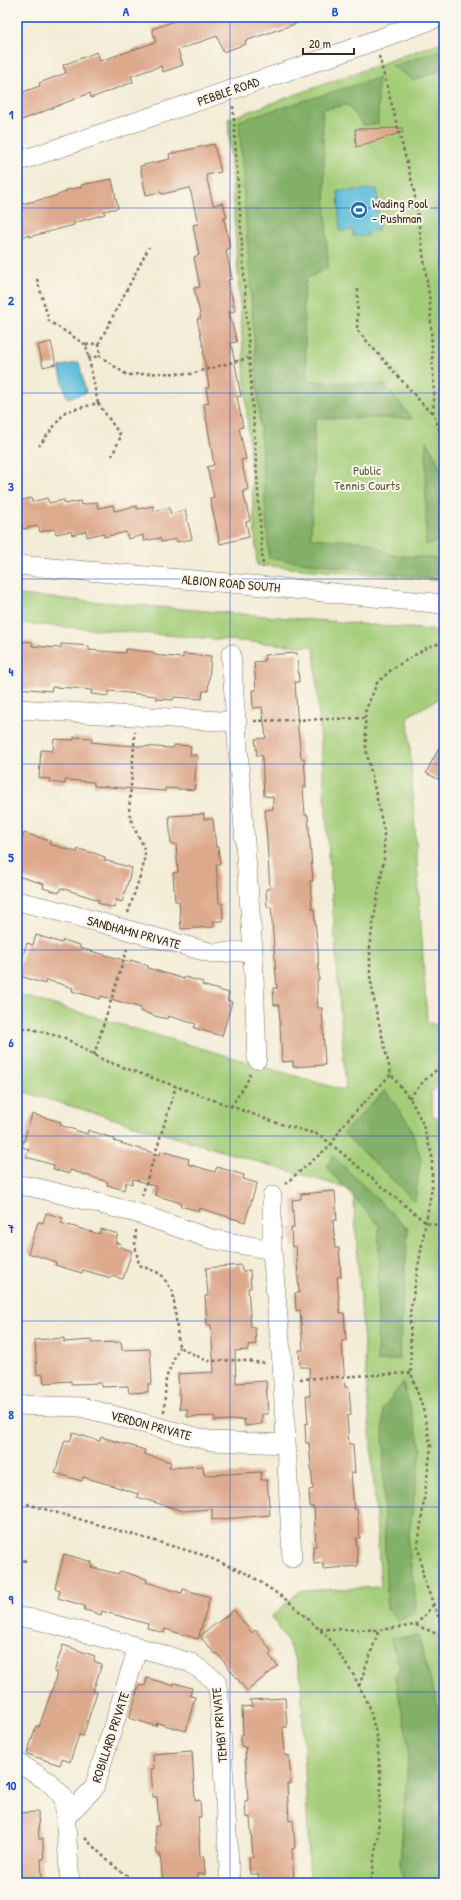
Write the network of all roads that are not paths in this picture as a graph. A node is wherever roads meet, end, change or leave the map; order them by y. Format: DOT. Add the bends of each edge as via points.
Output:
graph roads {
  1 [pos="439,17"];
  2 [pos="17,162"];
  3 [pos="17,564"];
  4 [pos="444,604"];
  5 [pos="231,654"];
  6 [pos="17,708"];
  7 [pos="237,722"];
  8 [pos="17,901"];
  9 [pos="252,951"];
  10 [pos="257,1059"];
  11 [pos="17,1185"];
  12 [pos="272,1196"];
  13 [pos="272,1250"];
  14 [pos="17,1405"];
  15 [pos="286,1444"];
  16 [pos="292,1558"];
  17 [pos="17,1617"];
  18 [pos="138,1647"];
  19 [pos="17,1762"];
  20 [pos="65,1818"];
  21 [pos="70,1883"];
  22 [pos="230,1883"];
  1 -- 2 [label="street, PEBBLE ROAD"];
  3 -- 4 [label="street, ALBION ROAD SOUTH"];
  5 -- 7 [label="street"];
  6 -- 7 [label="street"];
  7 -- 9 [label="street"];
  8 -- 9 [label="street, SANDHAMN PRIVATE" via="212,953"];
  9 -- 10 [label="street"];
  11 -- 13 [label="street" via="137,1213 211,1239"];
  12 -- 13 [label="street"];
  13 -- 15 [label="street"];
  14 -- 15 [label="street, VERDON PRIVATE" via="81,1407 211,1441"];
  15 -- 16 [label="street"];
  17 -- 18 [label="street, TEMBY PRIVATE" via="34,1619"];
  18 -- 20 [label="street, ROBILLARD PRIVATE" via="94,1788"];
  18 -- 22 [label="street, TEMBY PRIVATE" via="191,1663 216,1681"];
  19 -- 20 [label="street" via="49,1782 64,1798"];
  20 -- 21 [label="street"];
}
